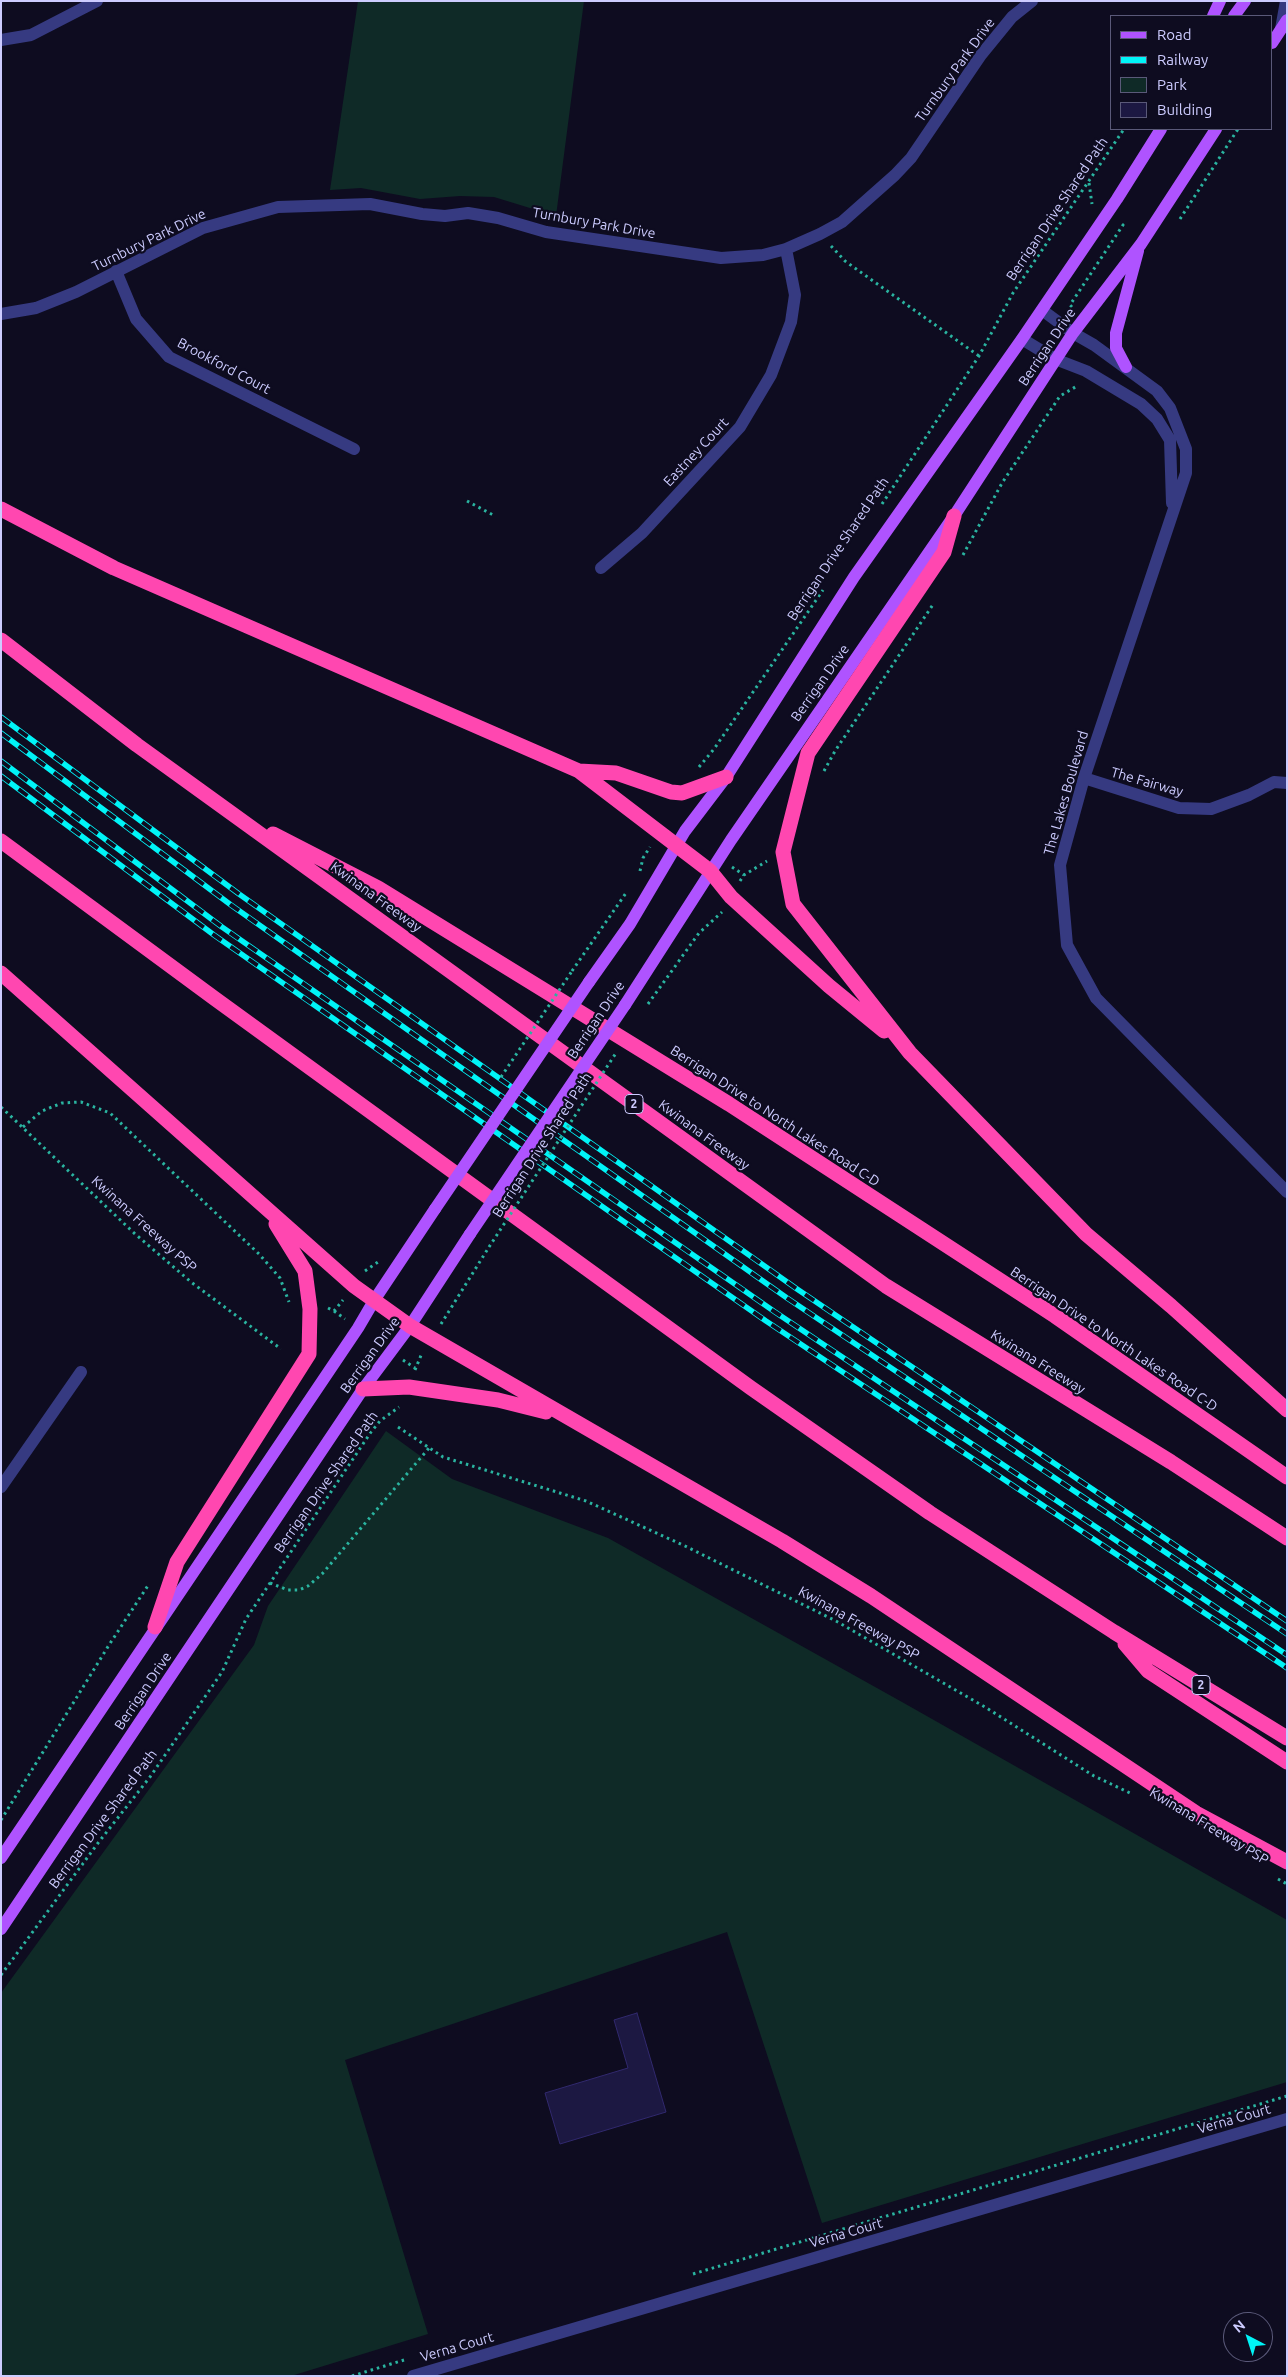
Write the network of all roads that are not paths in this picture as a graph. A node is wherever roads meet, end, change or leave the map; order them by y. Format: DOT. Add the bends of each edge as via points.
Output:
graph roads {
  1 [pos="96,1"];
  2 [pos="1019,1"];
  3 [pos="1032,1"];
  4 [pos="1220,1"];
  5 [pos="1244,1"];
  6 [pos="1286,1"];
  7 [pos="1213,15"];
  8 [pos="1235,15"];
  9 [pos="1012,18"];
  10 [pos="1284,24"];
  11 [pos="1,40"];
  12 [pos="1273,41"];
  13 [pos="1160,130"];
  14 [pos="1215,130"];
  15 [pos="1141,244"];
  16 [pos="786,249"];
  17 [pos="116,271"];
  18 [pos="1042,310"];
  19 [pos="1,314"];
  20 [pos="1073,333"];
  21 [pos="1022,339"];
  22 [pos="1056,359"];
  23 [pos="1126,367"];
  24 [pos="354,450"];
  25 [pos="1173,508"];
  26 [pos="1,509"];
  27 [pos="954,516"];
  28 [pos="601,568"];
  29 [pos="1,640"];
  30 [pos="578,771"];
  31 [pos="726,777"];
  32 [pos="1084,778"];
  33 [pos="1287,783"];
  34 [pos="229,811"];
  35 [pos="1,841"];
  36 [pos="678,846"];
  37 [pos="710,871"];
  38 [pos="1,973"];
  39 [pos="910,1053"];
  40 [pos="1287,1192"];
  41 [pos="267,1210"];
  42 [pos="375,1299"];
  43 [pos="410,1326"];
  44 [pos="80,1372"];
  45 [pos="363,1389"];
  46 [pos="1287,1410"];
  47 [pos="562,1416"];
  48 [pos="1287,1477"];
  49 [pos="1,1487"];
  50 [pos="1287,1538"];
  51 [pos="155,1627"];
  52 [pos="1114,1632"];
  53 [pos="1287,1738"];
  54 [pos="1287,1762"];
  55 [pos="1,1858"];
  56 [pos="1287,1862"];
  57 [pos="1,1929"];
  58 [pos="1287,2120"];
  59 [pos="413,2376"];
  1 -- 11 [label="street" via="31,35"];
  2 -- 9 [label="street, Turnbury Park Drive"];
  3 -- 9 [label="street, Turnbury Park Drive"];
  4 -- 7 [label="main road"];
  5 -- 8 [label="main road"];
  6 -- 10 [label="street"];
  9 -- 16 [label="street, Turnbury Park Drive" via="981,55 911,158 842,222"];
  10 -- 12 [label="main road"];
  13 -- 18 [label="main road, Berrigan Drive"];
  14 -- 15 [label="main road, Berrigan Drive"];
  15 -- 20 [label="main road, Berrigan Drive"];
  15 -- 23 [label="main road" via="1116,333 1116,348"];
  16 -- 17 [label="street, Turnbury Park Drive" via="721,258 546,232 468,213 445,216 370,204 328,204 278,207 235,217 203,228"];
  16 -- 28 [label="street, Eastney Court" via="795,295 792,322 771,375 740,427 642,533"];
  17 -- 19 [label="street, Turnbury Park Drive" via="36,308"];
  17 -- 24 [label="street, Brookford Court" via="136,319 169,357"];
  18 -- 20 [label="street, The Lakes Boulevard"];
  18 -- 21 [label="main road, Berrigan Drive"];
  20 -- 22 [label="main road, Berrigan Drive"];
  20 -- 23 [label="street, The Lakes Boulevard"];
  21 -- 22 [label="street, The Lakes Boulevard"];
  21 -- 31 [label="main road, Berrigan Drive" via="854,577"];
  22 -- 25 [label="street, The Lakes Boulevard" via="1086,371 1141,404 1157,419 1170,440"];
  22 -- 27 [label="main road, Berrigan Drive"];
  23 -- 25 [label="street, The Lakes Boulevard" via="1157,391 1170,408 1180,431 1186,449 1186,472"];
  25 -- 32 [label="street, The Lakes Boulevard"];
  26 -- 30 [label="highway" via="114,568"];
  27 -- 37 [label="main road, Berrigan Drive"];
  27 -- 39 [label="highway" via="944,552 808,752 783,852 793,904"];
  29 -- 34 [label="highway, Kwinana Freeway / 2"];
  30 -- 31 [label="highway" via="616,773 682,793"];
  30 -- 36 [label="highway"];
  31 -- 36 [label="main road, Berrigan Drive"];
  32 -- 33 [label="street, The Fairway" via="1179,808 1211,809 1274,782"];
  32 -- 40 [label="street, The Lakes Boulevard" via="1060,865 1067,945 1096,998"];
  34 -- 48 [label="highway, Berrigan Drive to North Lakes Road C-D" via="378,888 729,1104 1055,1316"];
  34 -- 50 [label="highway, Kwinana Freeway / 2" via="886,1286 1171,1462"];
  35 -- 52 [label="highway, 2" via="750,1388 930,1513"];
  36 -- 37 [label="highway"];
  36 -- 42 [label="main road, Berrigan Drive, bridge" via="630,924"];
  37 -- 39 [label="highway" via="730,897"];
  37 -- 43 [label="main road, Berrigan Drive, bridge"];
  38 -- 41 [label="highway"];
  39 -- 46 [label="highway" via="1086,1234"];
  41 -- 42 [label="highway" via="354,1286"];
  41 -- 51 [label="highway" via="305,1271 310,1310 310,1354 177,1562"];
  42 -- 43 [label="highway"];
  42 -- 51 [label="main road, Berrigan Drive"];
  43 -- 45 [label="main road, Berrigan Drive"];
  43 -- 47 [label="highway"];
  44 -- 49 [label="street"];
  45 -- 47 [label="highway" via="409,1387 498,1400"];
  45 -- 57 [label="main road, Berrigan Drive"];
  47 -- 56 [label="highway" via="799,1551 872,1596 1196,1813"];
  51 -- 55 [label="main road, Berrigan Drive"];
  52 -- 53 [label="highway, 2"];
  52 -- 54 [label="highway" via="1148,1671"];
  58 -- 59 [label="street, Verna Court"];
}
